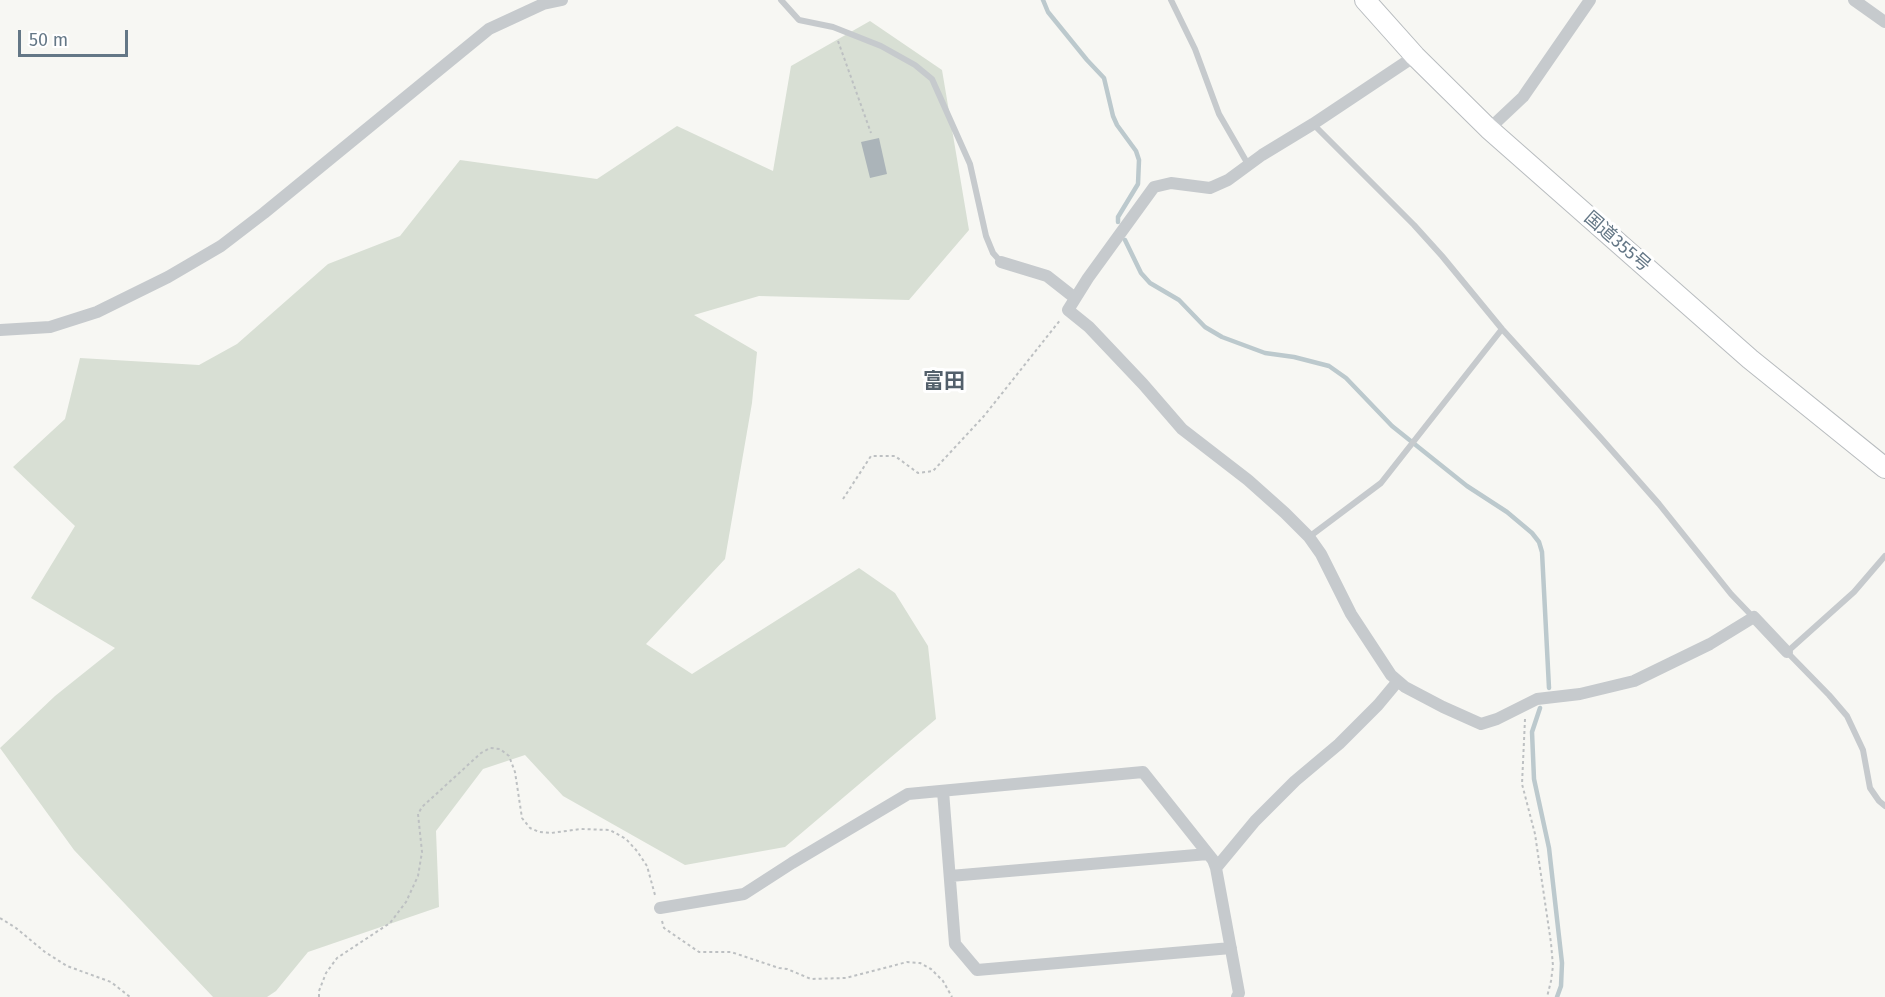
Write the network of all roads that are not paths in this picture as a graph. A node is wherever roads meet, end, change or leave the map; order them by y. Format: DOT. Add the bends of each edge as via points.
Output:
graph roads {
  1 [pos="562,0"];
  2 [pos="781,0"];
  3 [pos="1172,0"];
  4 [pos="1365,0"];
  5 [pos="1590,0"];
  6 [pos="1854,0"];
  7 [pos="530,4"];
  8 [pos="1885,22"];
  9 [pos="1415,56"];
  10 [pos="1313,124"];
  11 [pos="1489,129"];
  12 [pos="1249,166"];
  13 [pos="1001,262"];
  14 [pos="1075,298"];
  15 [pos="1502,329"];
  16 [pos="0,330"];
  17 [pos="1885,468"];
  18 [pos="1309,537"];
  19 [pos="1885,556"];
  20 [pos="1754,617"];
  21 [pos="1787,652"];
  22 [pos="1398,681"];
  23 [pos="943,791"];
  24 [pos="1885,806"];
  25 [pos="1208,854"];
  26 [pos="1216,868"];
  27 [pos="950,876"];
  28 [pos="660,908"];
  29 [pos="1231,948"];
  30 [pos="1238,997"];
  1 -- 7 [label="street"];
  2 -- 13 [label="lane" via="799,20 833,27 881,46 932,79 970,164 986,236"];
  3 -- 12 [label="lane" via="1219,114"];
  4 -- 9 [label="highway, 国道355号"];
  5 -- 11 [label="street" via="1523,97"];
  6 -- 8 [label="street"];
  7 -- 16 [label="street" via="489,28 221,246 97,312 50,327"];
  9 -- 10 [label="street"];
  9 -- 11 [label="highway, 国道355号"];
  10 -- 12 [label="street"];
  10 -- 15 [label="lane" via="1421,233"];
  11 -- 17 [label="highway, 国道355号" via="1750,359"];
  12 -- 14 [label="street" via="1210,188 1171,183 1154,187"];
  13 -- 14 [label="street" via="1047,276"];
  14 -- 18 [label="street" via="1068,310 1089,327 1182,429 1248,480"];
  15 -- 18 [label="lane" via="1381,483"];
  15 -- 20 [label="lane"];
  18 -- 22 [label="street" via="1351,614"];
  19 -- 21 [label="lane" via="1854,592"];
  20 -- 21 [label="street"];
  20 -- 22 [label="street" via="1710,644 1634,681 1537,699 1481,724"];
  21 -- 24 [label="lane" via="1847,716 1863,750 1870,788"];
  22 -- 26 [label="street" via="1339,744 1255,821"];
  23 -- 25 [label="street" via="1143,772"];
  23 -- 27 [label="street"];
  23 -- 28 [label="street" via="908,794 744,894"];
  25 -- 26 [label="street"];
  25 -- 27 [label="street"];
  26 -- 29 [label="street"];
  27 -- 29 [label="street" via="955,944 977,970"];
  29 -- 30 [label="street"];
}
